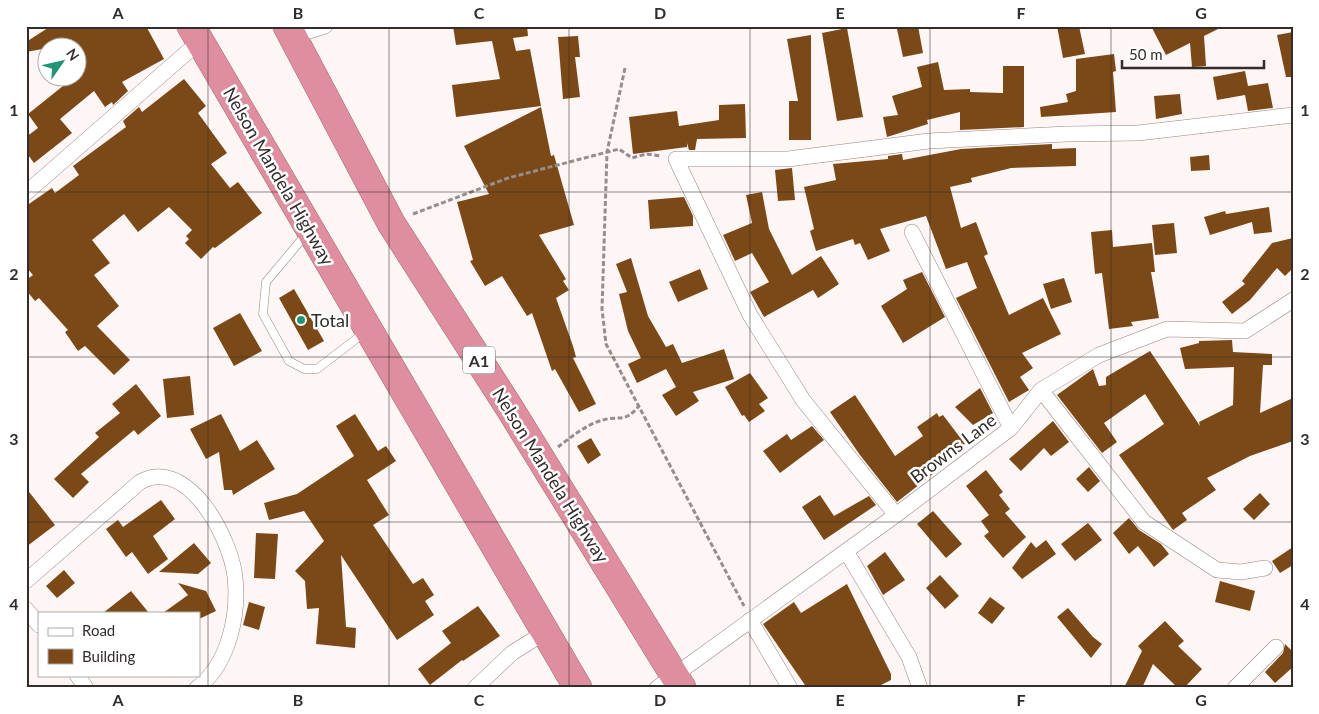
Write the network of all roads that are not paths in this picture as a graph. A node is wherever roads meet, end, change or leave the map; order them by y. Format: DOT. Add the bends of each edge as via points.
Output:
graph roads {
  1 [pos="325,26"];
  2 [pos="290,31"];
  3 [pos="196,34"];
  4 [pos="1293,115"];
  5 [pos="26,193"];
  6 [pos="309,230"];
  7 [pos="912,232"];
  8 [pos="1293,300"];
  9 [pos="369,328"];
  10 [pos="1041,390"];
  11 [pos="1011,428"];
  12 [pos="896,515"];
  13 [pos="846,551"];
  14 [pos="1265,568"];
  15 [pos="26,581"];
  16 [pos="26,609"];
  17 [pos="750,620"];
  18 [pos="38,625"];
  19 [pos="547,631"];
  20 [pos="1276,647"];
  21 [pos="78,676"];
  22 [pos="671,683"];
  23 [pos="86,688"];
  24 [pos="197,688"];
  25 [pos="475,688"];
  26 [pos="578,688"];
  27 [pos="790,688"];
  28 [pos="920,688"];
  29 [pos="1234,688"];
  1 -- 2 [label="street"];
  2 -- 22 [label="highway, Nelson Mandela Highway / A1" via="391,223 541,459"];
  3 -- 5 [label="street"];
  3 -- 6 [label="highway, Nelson Mandela Highway"];
  4 -- 12 [label="street" via="1138,133 929,141 788,159 676,159 750,315 803,400"];
  6 -- 9 [label="highway, Nelson Mandela Highway"];
  6 -- 9 [label="lane" via="266,282 263,314 289,361 304,370 317,368"];
  7 -- 11 [label="street"];
  8 -- 10 [label="street, Browns Lane" via="1245,331 1166,329 1099,355"];
  9 -- 19 [label="highway, Nelson Mandela Highway"];
  10 -- 11 [label="street, Browns Lane"];
  10 -- 14 [label="street" via="1144,522 1217,570 1241,572"];
  11 -- 12 [label="street, Browns Lane"];
  12 -- 13 [label="street, Browns Lane"];
  13 -- 17 [label="street, Browns Lane"];
  13 -- 28 [label="street" via="909,657"];
  15 -- 24 [label="street" via="140,482 155,477 172,480 193,493 211,513 226,546 235,575 236,606 230,638 210,678"];
  16 -- 18 [label="street"];
  17 -- 22 [label="street, Browns Lane"];
  17 -- 27 [label="street"];
  19 -- 25 [label="street" via="512,653"];
  19 -- 26 [label="highway, Nelson Mandela Highway"];
  20 -- 29 [label="street"];
  21 -- 23 [label="street"];
}
